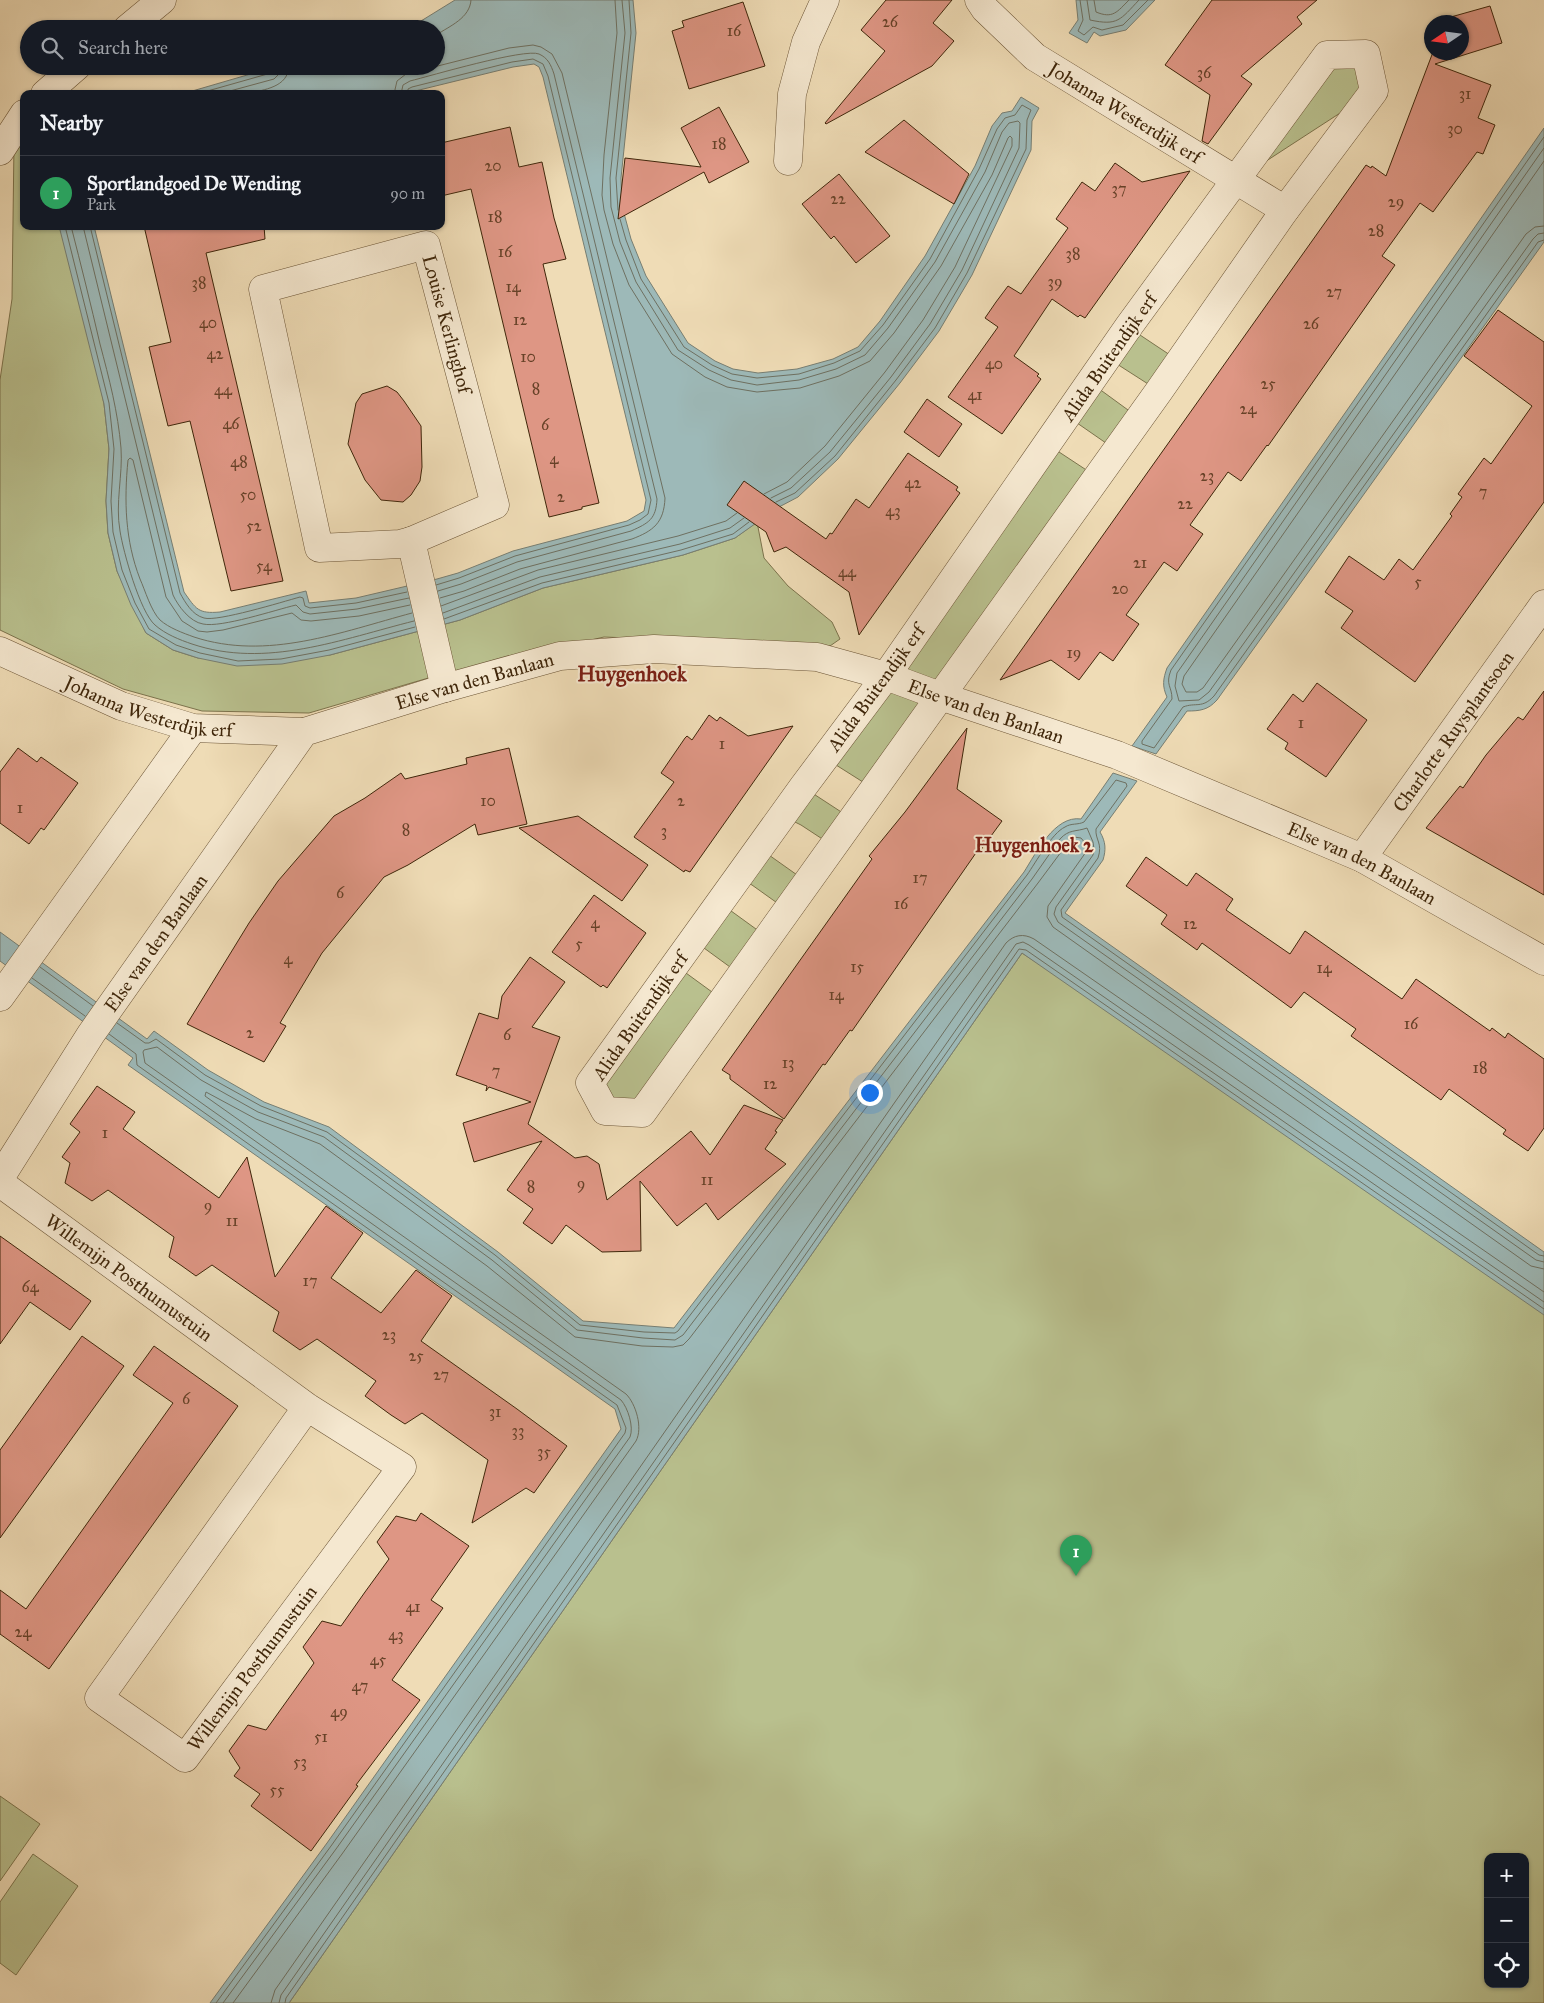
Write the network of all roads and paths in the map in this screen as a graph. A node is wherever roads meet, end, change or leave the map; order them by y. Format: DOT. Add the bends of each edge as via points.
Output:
graph roads {
  1 [pos="162,0"];
  2 [pos="825,0"];
  3 [pos="979,0"];
  4 [pos="137,20"];
  5 [pos="67,75"];
  6 [pos="50,90"];
  7 [pos="20,118"];
  8 [pos="1,148"];
  9 [pos="788,161"];
  10 [pos="1237,180"];
  11 [pos="1285,210"];
  12 [pos="411,541"];
  13 [pos="1544,604"];
  14 [pos="0,651"];
  15 [pos="886,676"];
  16 [pos="445,688"];
  17 [pos="940,696"];
  18 [pos="194,728"];
  19 [pos="304,732"];
  20 [pos="1362,858"];
  21 [pos="1544,961"];
  22 [pos="6,988"];
  23 [pos="0,1178"];
  24 [pos="0,1183"];
  25 [pos="307,1407"];
  1 -- 4 [label="street"];
  2 -- 9 [label="street" via="806,42 792,94"];
  3 -- 10 [label="street, Johanna Westerdijk erf" via="1035,56"];
  5 -- 6 [label="street"];
  7 -- 8 [label="street"];
  10 -- 11 [label="street, Johanna Westerdijk erf"];
  10 -- 11 [label="street, Alida Buitendijk erf" via="1327,55 1366,54 1374,92"];
  10 -- 15 [label="street, Alida Buitendijk erf" via="1129,326"];
  11 -- 17 [label="street, Alida Buitendijk erf"];
  12 -- 12 [label="street, Louise Kerlinghof" via="319,548 263,289 426,245 495,505"];
  12 -- 16 [label="street"];
  13 -- 20 [label="street, Charlotte Ruysplantsoen"];
  14 -- 18 [label="street, Johanna Westerdijk erf" via="122,706"];
  15 -- 16 [label="street, Else van den Banlaan" via="818,656 654,649 560,656"];
  15 -- 17 [label="street, Else van den Banlaan"];
  15 -- 17 [label="street, Alida Buitendijk erf" via="590,1083 605,1111 642,1113"];
  16 -- 19 [label="street, Else van den Banlaan"];
  17 -- 20 [label="street, Else van den Banlaan" via="1117,755"];
  18 -- 19 [label="street, Johanna Westerdijk erf"];
  18 -- 22 [label="street"];
  19 -- 23 [label="street, Else van den Banlaan" via="91,1034"];
  20 -- 21 [label="street, Else van den Banlaan"];
  24 -- 25 [label="street, Willemijn Posthumustuin"];
  25 -- 25 [label="street, Willemijn Posthumustuin" via="99,1698 185,1758 402,1467"];
}
